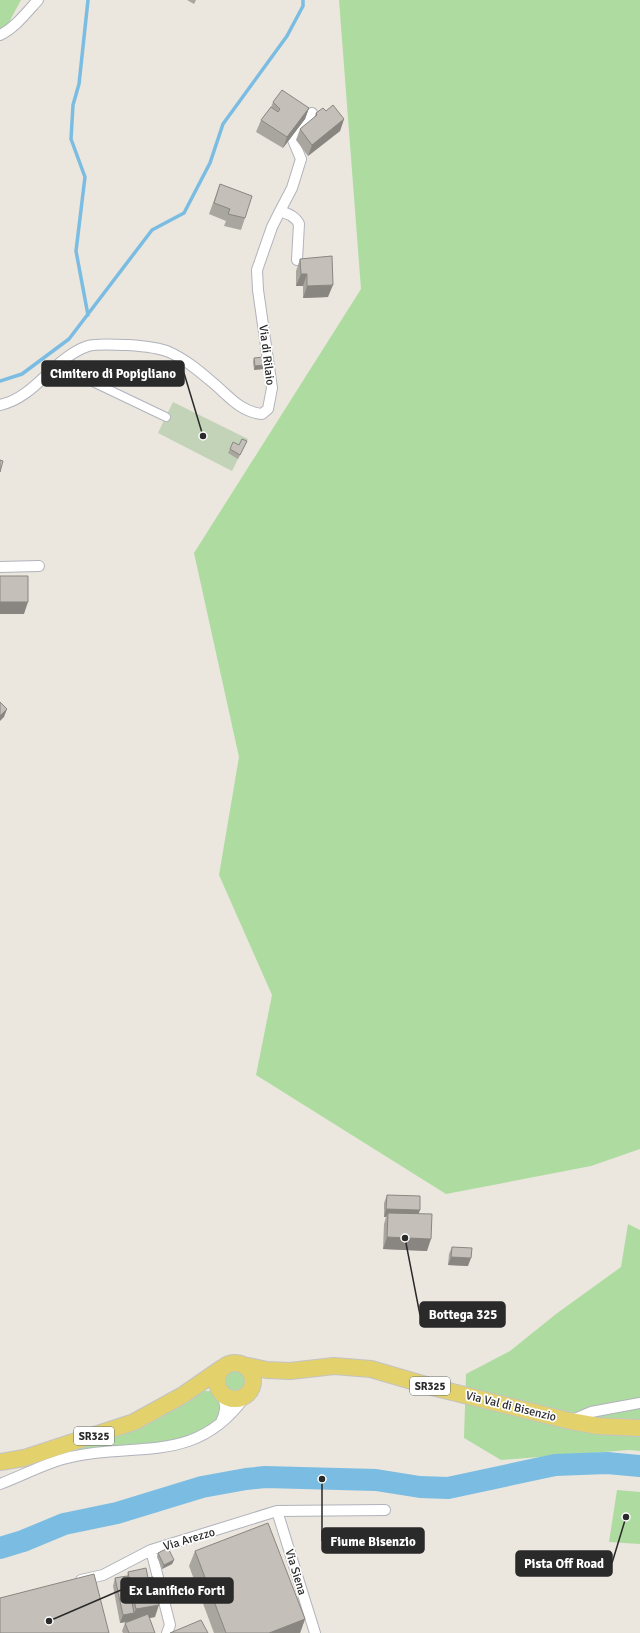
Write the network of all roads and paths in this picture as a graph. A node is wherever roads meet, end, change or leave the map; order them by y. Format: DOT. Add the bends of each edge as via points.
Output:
graph roads {
  1 [pos="38,0"];
  2 [pos="0,35"];
  3 [pos="312,113"];
  4 [pos="280,211"];
  5 [pos="297,260"];
  6 [pos="57,365"];
  7 [pos="0,405"];
  8 [pos="166,417"];
  9 [pos="0,566"];
  10 [pos="39,566"];
  11 [pos="243,1365"];
  12 [pos="222,1368"];
  13 [pos="290,1371"];
  14 [pos="221,1393"];
  15 [pos="248,1394"];
  16 [pos="183,1395"];
  17 [pos="640,1403"];
  18 [pos="570,1421"];
  19 [pos="220,1424"];
  20 [pos="640,1428"];
  21 [pos="0,1462"];
  22 [pos="0,1484"];
  23 [pos="385,1510"];
  24 [pos="277,1512"];
  25 [pos="151,1550"];
  26 [pos="73,1582"];
  27 [pos="167,1633"];
  28 [pos="315,1633"];
  1 -- 2 [label="street" via="22,18"];
  3 -- 4 [label="street, Via di Rilaio" via="292,140 301,159 292,188"];
  4 -- 5 [label="street" via="291,215 299,224"];
  4 -- 6 [label="street, Via di Rilaio" via="257,270 272,388 268,409 262,414 254,414 242,408 190,364 156,348 116,344 89,346"];
  6 -- 7 [label="street, Via di Rilaio" via="34,387"];
  6 -- 8 [label="street"];
  9 -- 10 [label="street"];
  11 -- 12 [label="main road, SR325" via="231,1363"];
  11 -- 13 [label="main road, SR325"];
  11 -- 15 [label="main road" via="252,1374 254,1383"];
  12 -- 14 [label="main road" via="217,1382"];
  12 -- 16 [label="main road, SR325"];
  13 -- 15 [label="main road, SR325"];
  13 -- 18 [label="main road, Via Val di Bisenzio / SR325" via="334,1366 371,1369"];
  14 -- 15 [label="main road, SR325" via="237,1400"];
  14 -- 16 [label="main road, SR325" via="210,1388"];
  14 -- 19 [label="street" via="226,1406"];
  15 -- 19 [label="street"];
  16 -- 21 [label="main road, SR325" via="134,1422 36,1454"];
  17 -- 18 [label="street" via="591,1412"];
  18 -- 20 [label="main road, Via Val di Bisenzio / SR325" via="598,1426"];
  19 -- 22 [label="street" via="183,1444 63,1459"];
  23 -- 24 [label="street, Via Arezzo"];
  24 -- 25 [label="street, Via Arezzo"];
  24 -- 28 [label="street, Via Siena"];
  25 -- 26 [label="street, Via Arezzo" via="103,1575"];
  25 -- 27 [label="street" via="170,1625"];
}
